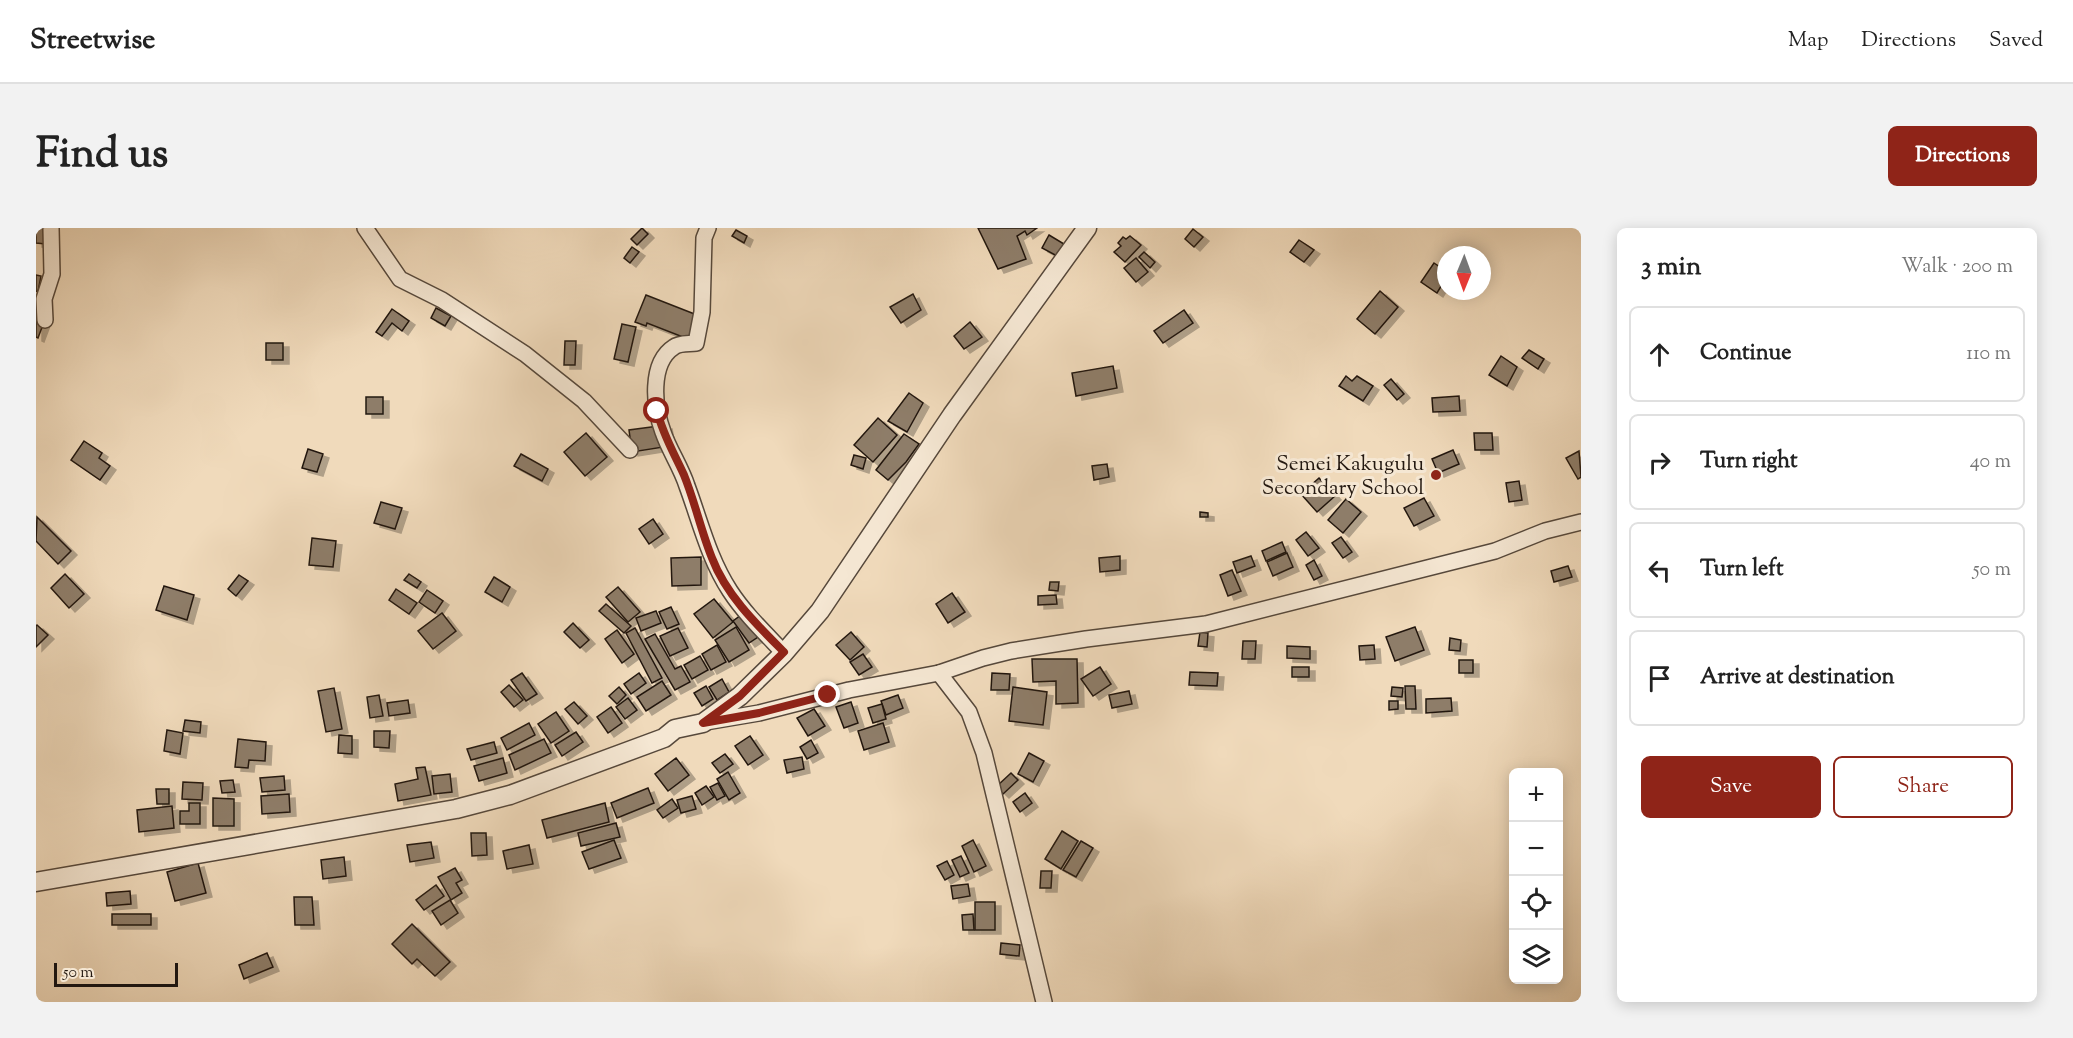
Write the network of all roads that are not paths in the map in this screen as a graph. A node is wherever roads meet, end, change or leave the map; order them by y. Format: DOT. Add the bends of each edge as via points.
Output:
graph roads {
  1 [pos="51,228"];
  2 [pos="365,228"];
  3 [pos="708,228"];
  4 [pos="1088,228"];
  5 [pos="45,320"];
  6 [pos="630,450"];
  7 [pos="1581,522"];
  8 [pos="784,652"];
  9 [pos="939,673"];
  10 [pos="703,723"];
  11 [pos="36,882"];
  12 [pos="1044,1002"];
  1 -- 5 [label="street" via="52,274 44,299"];
  2 -- 6 [label="street" via="400,279 442,300 525,354 584,401"];
  3 -- 8 [label="street" via="696,343 675,346 664,356 656,377 657,411 712,559 730,591"];
  4 -- 8 [label="street" via="952,415 820,611"];
  7 -- 9 [label="street" via="1495,551 1206,624 1044,645 983,658"];
  8 -- 10 [label="street" via="740,696"];
  9 -- 10 [label="street"];
  9 -- 12 [label="street" via="964,704 984,753"];
  10 -- 11 [label="street" via="675,729 664,738 510,795 456,809"];
}
